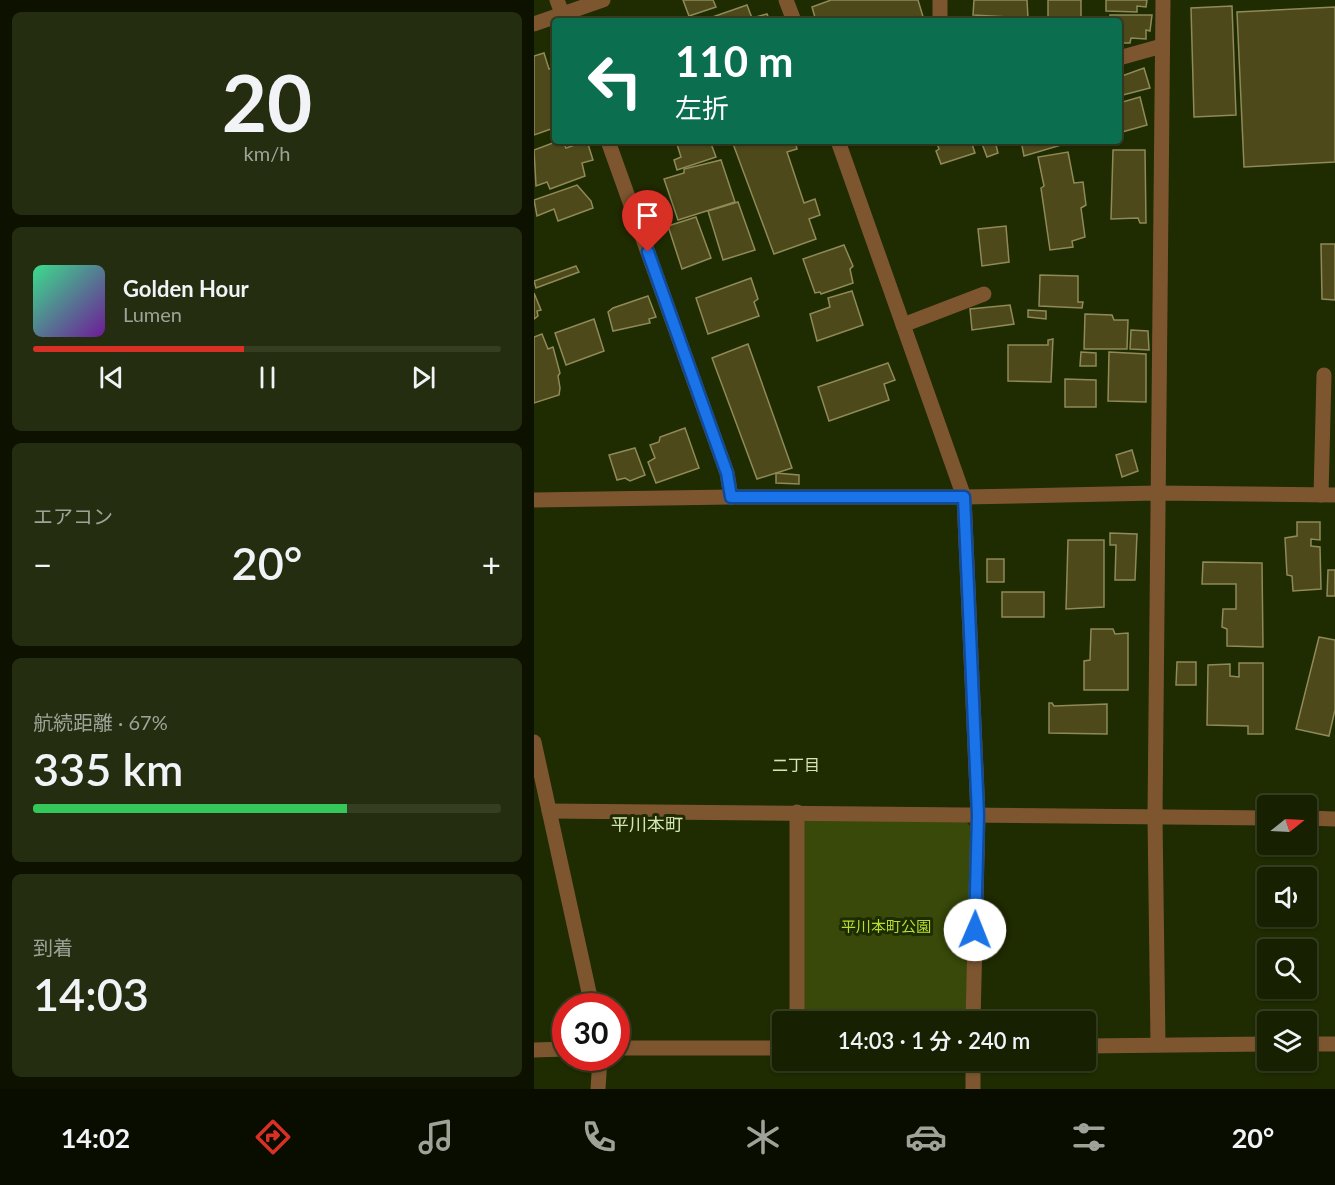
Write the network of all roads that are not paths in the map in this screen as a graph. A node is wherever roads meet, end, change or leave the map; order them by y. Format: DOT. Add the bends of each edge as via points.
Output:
graph roads {
  1 [pos="603,0"];
  2 [pos="786,0"];
  3 [pos="940,0"];
  4 [pos="1163,0"];
  5 [pos="562,12"];
  6 [pos="793,18"];
  7 [pos="940,18"];
  8 [pos="534,24"];
  9 [pos="1162,46"];
  10 [pos="1122,57"];
  11 [pos="609,144"];
  12 [pos="838,144"];
  13 [pos="984,294"];
  14 [pos="903,325"];
  15 [pos="1324,375"];
  16 [pos="1157,493"];
  17 [pos="1328,495"];
  18 [pos="731,497"];
  19 [pos="964,497"];
  20 [pos="534,500"];
  21 [pos="534,742"];
  22 [pos="549,811"];
  23 [pos="797,812"];
  24 [pos="978,815"];
  25 [pos="1155,817"];
  26 [pos="1257,818"];
  27 [pos="1317,818"];
  28 [pos="1335,819"];
  29 [pos="589,993"];
  30 [pos="797,1011"];
  31 [pos="973,1011"];
  32 [pos="1158,1044"];
  33 [pos="1257,1044"];
  34 [pos="1317,1044"];
  35 [pos="1335,1044"];
  36 [pos="1096,1046"];
  37 [pos="630,1048"];
  38 [pos="772,1048"];
  39 [pos="552,1049"];
  40 [pos="534,1050"];
  41 [pos="599,1071"];
  42 [pos="973,1071"];
  43 [pos="598,1089"];
  44 [pos="973,1089"];
  1 -- 5 [label="street"];
  2 -- 6 [label="street"];
  3 -- 7 [label="street"];
  4 -- 9 [label="street"];
  5 -- 8 [label="street"];
  9 -- 10 [label="street"];
  9 -- 16 [label="street"];
  11 -- 18 [label="street" via="727,473"];
  12 -- 14 [label="street"];
  13 -- 14 [label="street"];
  14 -- 19 [label="street"];
  15 -- 17 [label="street"];
  16 -- 17 [label="street"];
  16 -- 19 [label="street"];
  16 -- 25 [label="street"];
  18 -- 19 [label="street"];
  18 -- 20 [label="street"];
  19 -- 24 [label="street"];
  21 -- 22 [label="street"];
  22 -- 23 [label="street"];
  22 -- 29 [label="street"];
  23 -- 24 [label="street"];
  23 -- 30 [label="street"];
  24 -- 25 [label="street"];
  24 -- 31 [label="street"];
  25 -- 26 [label="street"];
  25 -- 32 [label="street"];
  27 -- 28 [label="street"];
  32 -- 33 [label="street"];
  32 -- 36 [label="street"];
  34 -- 35 [label="street"];
  37 -- 38 [label="street"];
  39 -- 40 [label="street"];
  41 -- 43 [label="street"];
  42 -- 44 [label="street"];
}
